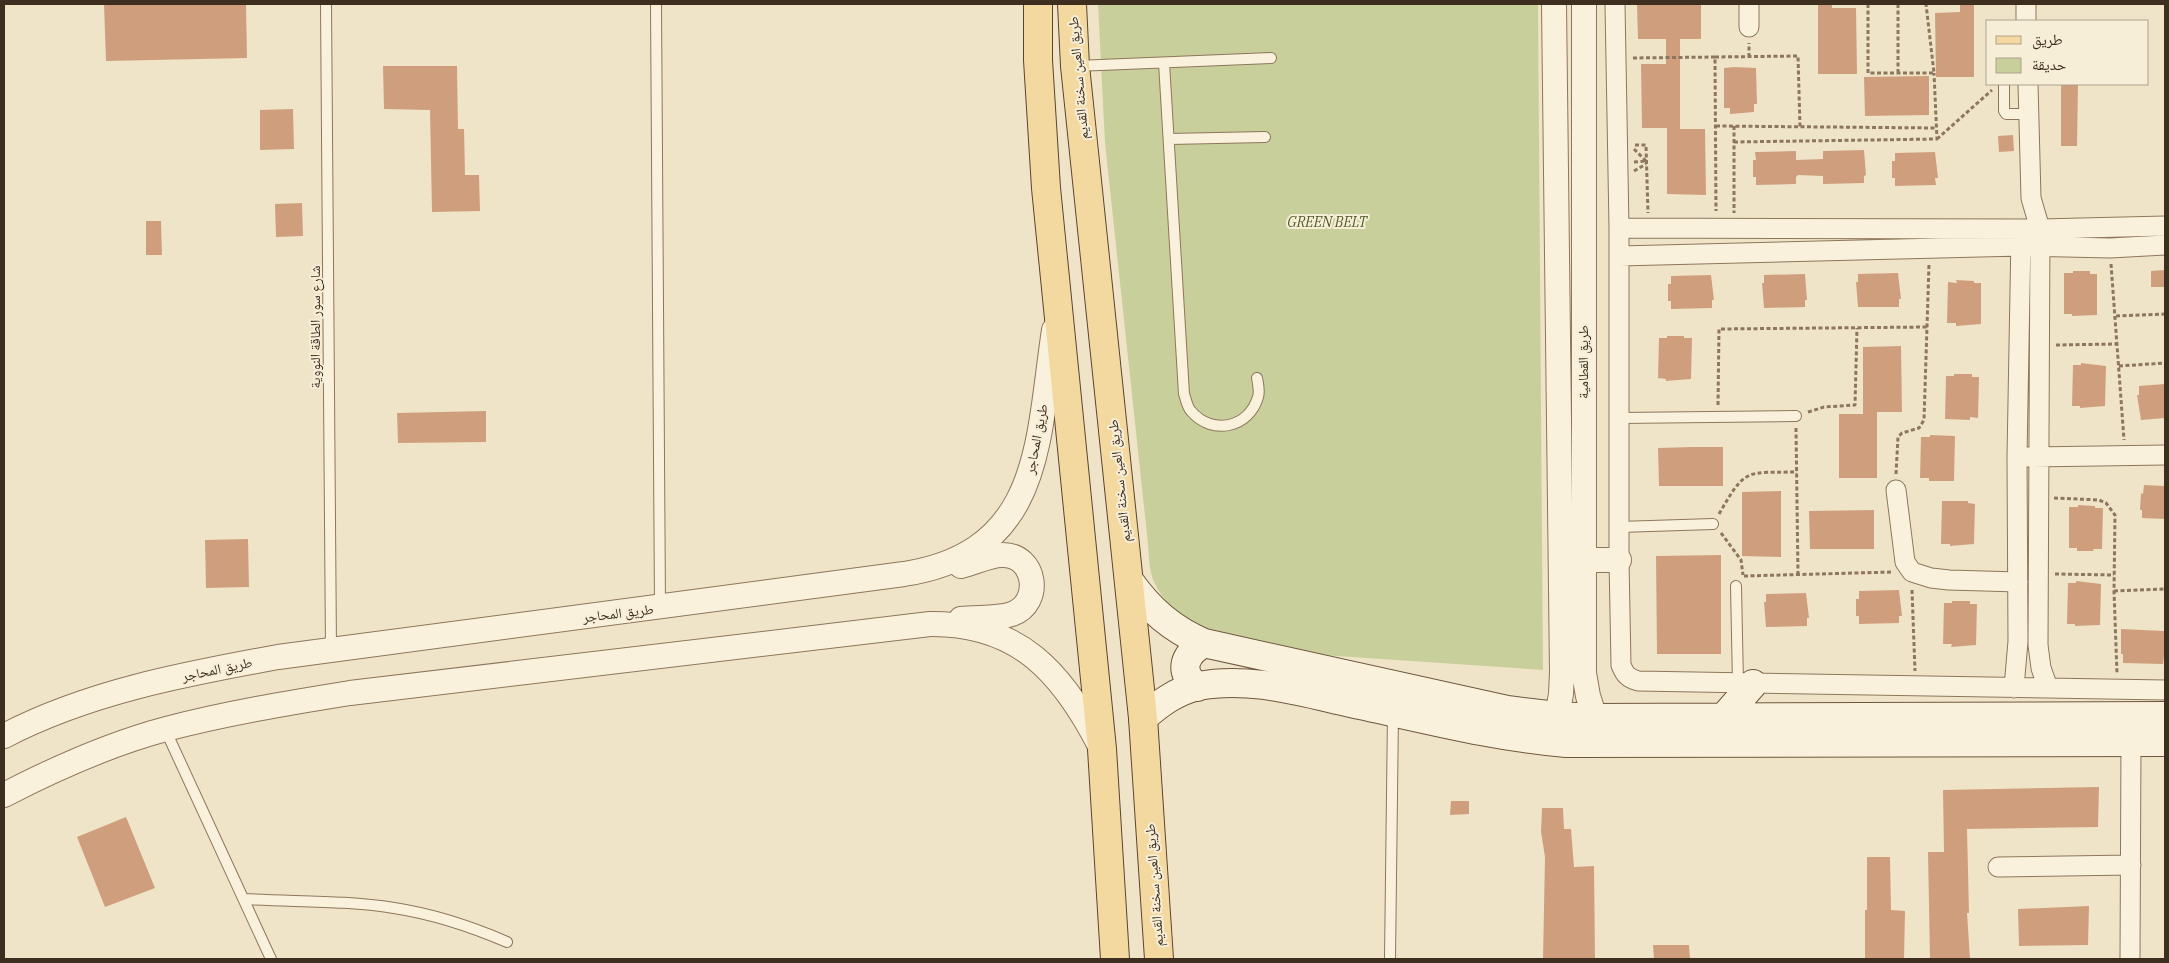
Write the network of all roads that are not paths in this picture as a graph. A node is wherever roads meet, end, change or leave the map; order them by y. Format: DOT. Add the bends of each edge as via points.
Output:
graph roads {
  1 [pos="326,4"];
  2 [pos="656,4"];
  3 [pos="1038,4"];
  4 [pos="1072,4"];
  5 [pos="1554,4"];
  6 [pos="1584,4"];
  7 [pos="1615,4"];
  8 [pos="1749,4"];
  9 [pos="2026,4"];
  10 [pos="2026,20"];
  11 [pos="1749,27"];
  12 [pos="1271,58"];
  13 [pos="1164,63"];
  14 [pos="1075,66"];
  15 [pos="2004,85"];
  16 [pos="2028,85"];
  17 [pos="2029,114"];
  18 [pos="1265,137"];
  19 [pos="1169,139"];
  20 [pos="2165,226"];
  21 [pos="1619,228"];
  22 [pos="2030,238"];
  23 [pos="2165,245"];
  24 [pos="1619,256"];
  25 [pos="1058,306"];
  26 [pos="1257,378"];
  27 [pos="1796,416"];
  28 [pos="1619,418"];
  29 [pos="2165,455"];
  30 [pos="2017,457"];
  31 [pos="2037,457"];
  32 [pos="1896,490"];
  33 [pos="1713,524"];
  34 [pos="1619,527"];
  35 [pos="1583,560"];
  36 [pos="1619,560"];
  37 [pos="929,570"];
  38 [pos="1130,582"];
  39 [pos="2018,582"];
  40 [pos="1736,586"];
  41 [pos="660,607"];
  42 [pos="930,624"];
  43 [pos="1204,643"];
  44 [pos="331,650"];
  45 [pos="1746,684"];
  46 [pos="1197,686"];
  47 [pos="2014,688"];
  48 [pos="2048,688"];
  49 [pos="2165,690"];
  50 [pos="1393,712"];
  51 [pos="1557,716"];
  52 [pos="2165,716"];
  53 [pos="1143,718"];
  54 [pos="1595,718"];
  55 [pos="1724,718"];
  56 [pos="165,729"];
  57 [pos="4,736"];
  58 [pos="2130,742"];
  59 [pos="2165,742"];
  60 [pos="1102,749"];
  61 [pos="4,795"];
  62 [pos="2131,865"];
  63 [pos="1998,867"];
  64 [pos="245,899"];
  65 [pos="507,942"];
  66 [pos="272,959"];
  67 [pos="1115,959"];
  68 [pos="1159,959"];
  69 [pos="1390,959"];
  70 [pos="2130,959"];
  1 -- 44 [label="lane, شارع سور الطاقة النووية"];
  2 -- 41 [label="lane"];
  3 -- 25 [label="main road" via="1046,188"];
  4 -- 14 [label="main road, طريق العين سخنة القديم"];
  5 -- 51 [label="street, طريق القطامية" via="1562,672"];
  6 -- 35 [label="street, طريق القطامية"];
  7 -- 21 [label="street"];
  8 -- 11 [label="street"];
  9 -- 10 [label="street"];
  12 -- 13 [label="lane"];
  13 -- 14 [label="lane"];
  13 -- 19 [label="lane"];
  14 -- 38 [label="main road, طريق العين سخنة القديم"];
  15 -- 17 [label="lane" via="2006,114"];
  16 -- 17 [label="street"];
  17 -- 22 [label="street"];
  18 -- 19 [label="lane"];
  19 -- 26 [label="lane" via="1184,394 1190,410 1203,422 1221,427 1238,423 1252,412 1259,395"];
  20 -- 22 [label="street"];
  21 -- 22 [label="street" via="1726,228"];
  21 -- 24 [label="street"];
  22 -- 23 [label="street" via="2110,248"];
  22 -- 24 [label="street" via="1930,248"];
  22 -- 30 [label="street"];
  22 -- 31 [label="street" via="2040,345"];
  24 -- 28 [label="street"];
  25 -- 37 [label="street, طريق المحاجر" via="1032,469 1023,492 994,534 953,562"];
  25 -- 60 [label="main road"];
  27 -- 28 [label="lane"];
  28 -- 34 [label="street"];
  29 -- 31 [label="street"];
  30 -- 31 [label="street"];
  30 -- 39 [label="street"];
  31 -- 48 [label="street" via="2039,656"];
  32 -- 39 [label="street" via="1905,562 1912,572 1949,580"];
  33 -- 34 [label="lane"];
  34 -- 36 [label="street"];
  35 -- 36 [label="street"];
  35 -- 54 [label="street, طريق القطامية" via="1584,673"];
  36 -- 45 [label="street" via="1622,665 1630,679"];
  37 -- 41 [label="street, طريق المحاجر"];
  37 -- 42 [label="street" via="961,566 1003,554 1023,563 1032,582 1028,602 1011,614"];
  38 -- 43 [label="main road" via="1154,612 1178,630"];
  38 -- 53 [label="main road, طريق العين سخنة القديم"];
  39 -- 47 [label="street"];
  40 -- 45 [label="lane"];
  41 -- 44 [label="street, طريق المحاجر"];
  42 -- 56 [label="street" via="350,693"];
  42 -- 60 [label="street" via="982,630 1030,652 1071,697"];
  43 -- 46 [label="main road" via="1188,655 1185,664 1190,681"];
  43 -- 51 [label="main road" via="1507,710"];
  44 -- 57 [label="street, طريق المحاجر" via="198,672 127,690 38,718"];
  45 -- 47 [label="street"];
  45 -- 55 [label="main road"];
  46 -- 50 [label="main road" via="1259,684"];
  46 -- 53 [label="main road" via="1158,704"];
  47 -- 48 [label="street"];
  48 -- 49 [label="street"];
  50 -- 58 [label="main road" via="1500,736 1566,743"];
  50 -- 69 [label="lane"];
  51 -- 54 [label="main road"];
  52 -- 55 [label="main road"];
  53 -- 68 [label="main road, طريق العين سخنة القديم"];
  54 -- 55 [label="main road"];
  56 -- 61 [label="street" via="87,756"];
  56 -- 64 [label="lane"];
  58 -- 59 [label="main road"];
  58 -- 62 [label="street"];
  60 -- 67 [label="main road"];
  62 -- 63 [label="street"];
  62 -- 70 [label="street"];
  64 -- 65 [label="lane" via="394,908 450,920"];
  64 -- 66 [label="lane"];
}
